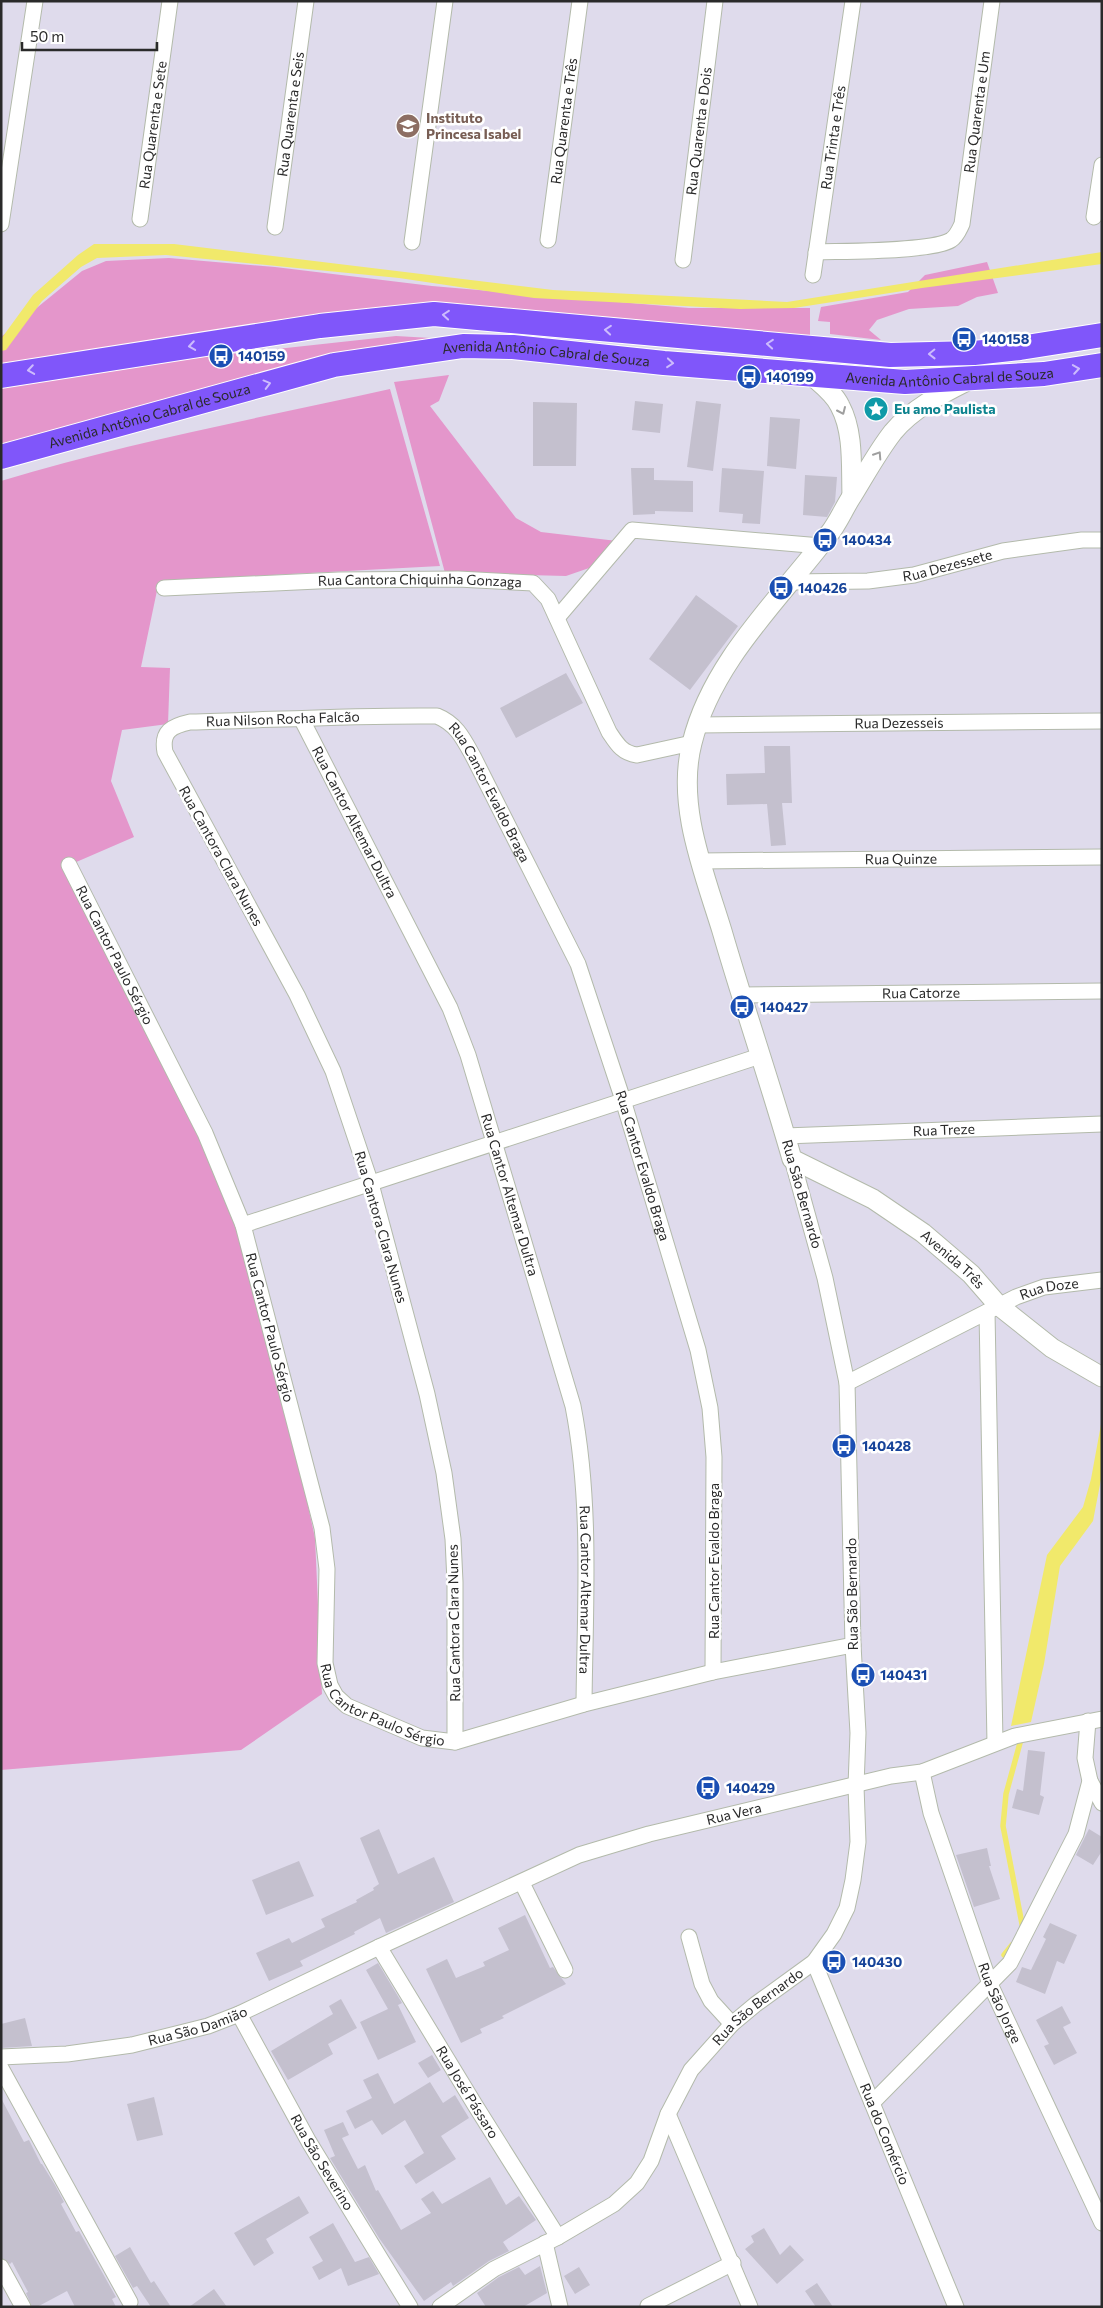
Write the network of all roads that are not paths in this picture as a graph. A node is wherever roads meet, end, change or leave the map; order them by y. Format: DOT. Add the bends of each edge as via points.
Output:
graph roads {
  1 [pos="35,1"];
  2 [pos="170,1"];
  3 [pos="306,1"];
  4 [pos="445,1"];
  5 [pos="580,1"];
  6 [pos="715,1"];
  7 [pos="853,1"];
  8 [pos="992,1"];
  9 [pos="1102,164"];
  10 [pos="1094,217"];
  11 [pos="140,219"];
  12 [pos="1,224"];
  13 [pos="275,227"];
  14 [pos="548,240"];
  15 [pos="412,242"];
  16 [pos="816,252"];
  17 [pos="683,260"];
  18 [pos="812,275"];
  19 [pos="1102,335"];
  20 [pos="1102,365"];
  21 [pos="810,374"];
  22 [pos="1,376"];
  23 [pos="973,378"];
  24 [pos="1,457"];
  25 [pos="852,496"];
  26 [pos="1102,540"];
  27 [pos="821,546"];
  28 [pos="791,582"];
  29 [pos="164,588"];
  30 [pos="557,618"];
  31 [pos="422,716"];
  32 [pos="302,720"];
  33 [pos="1102,721"];
  34 [pos="695,734"];
  35 [pos="165,752"];
  36 [pos="1102,857"];
  37 [pos="701,860"];
  38 [pos="68,865"];
  39 [pos="1102,991"];
  40 [pos="741,995"];
  41 [pos="760,1056"];
  42 [pos="623,1100"];
  43 [pos="1102,1124"];
  44 [pos="785,1136"];
  45 [pos="495,1142"];
  46 [pos="792,1159"];
  47 [pos="370,1184"];
  48 [pos="243,1225"];
  49 [pos="1102,1280"];
  50 [pos="993,1308"];
  51 [pos="1097,1375"];
  52 [pos="847,1383"];
  53 [pos="853,1645"];
  54 [pos="713,1672"];
  55 [pos="584,1704"];
  56 [pos="1095,1720"];
  57 [pos="455,1742"];
  58 [pos="995,1743"];
  59 [pos="922,1772"];
  60 [pos="1090,1782"];
  61 [pos="856,1786"];
  62 [pos="1102,1802"];
  63 [pos="522,1883"];
  64 [pos="689,1937"];
  65 [pos="379,1946"];
  66 [pos="814,1962"];
  67 [pos="565,1970"];
  68 [pos="990,1984"];
  69 [pos="239,2014"];
  70 [pos="732,2024"];
  71 [pos="1,2057"];
  72 [pos="1,2068"];
  73 [pos="872,2103"];
  74 [pos="668,2114"];
  75 [pos="1102,2223"];
  76 [pos="552,2240"];
  77 [pos="732,2263"];
  78 [pos="1,2267"];
  79 [pos="130,2302"];
  80 [pos="648,2306"];
  81 [pos="23,2307"];
  82 [pos="410,2307"];
  83 [pos="440,2307"];
  84 [pos="560,2307"];
  85 [pos="750,2307"];
  86 [pos="956,2307"];
  1 -- 12 [label="street"];
  2 -- 11 [label="street, Rua Quarenta e Sete"];
  3 -- 13 [label="street, Rua Quarenta e Seis"];
  4 -- 15 [label="street"];
  5 -- 14 [label="street, Rua Quarenta e Três"];
  6 -- 17 [label="street, Rua Quarenta e Dois"];
  7 -- 16 [label="street, Rua Trinta e Três"];
  8 -- 16 [label="street, Rua Quarenta e Um" via="962,224 958,233 952,240 924,247"];
  9 -- 10 [label="street"];
  16 -- 18 [label="street, Rua Trinta e Três"];
  19 -- 22 [label="highway, Avenida Antônio Cabral de Souza, one-way" via="974,353 890,355 434,314 320,326"];
  23 -- 20 [label="highway, Avenida Antônio Cabral de Souza, one-way" via="1044,374"];
  21 -- 23 [label="highway, Avenida Antônio Cabral de Souza" via="905,382"];
  24 -- 21 [label="highway, Avenida Antônio Cabral de Souza, one-way" via="334,366 464,346 513,347"];
  21 -- 25 [label="street, one-way" via="840,405 847,424"];
  25 -- 23 [label="street, Rua São Bernardo, one-way" via="894,431 941,394"];
  25 -- 27 [label="street, Rua São Bernardo"];
  26 -- 28 [label="street, Rua Dezessete" via="1003,551 905,577"];
  27 -- 28 [label="street, Rua São Bernardo"];
  27 -- 30 [label="street" via="632,530"];
  28 -- 34 [label="street, Rua São Bernardo" via="726,666"];
  29 -- 30 [label="street, Rua Cantora Chiquinha Gonzaga" via="339,580 525,581 542,590"];
  30 -- 34 [label="street, Rua Cantora Chiquinha Gonzaga" via="609,732 621,749 637,755"];
  31 -- 32 [label="street, Rua Nilson Rocha Falcão"];
  31 -- 42 [label="street, Rua Cantor Evaldo Braga" via="447,720 458,729 474,758 578,964"];
  32 -- 35 [label="street, Rua Nilson Rocha Falcão" via="176,725 163,741"];
  32 -- 45 [label="street, Rua Cantor Altemar Dultra" via="450,1008"];
  33 -- 34 [label="street, Rua Dezesseis"];
  34 -- 37 [label="street, Rua São Bernardo" via="688,769 688,793"];
  35 -- 47 [label="street, Rua Cantora Clara Nunes" via="301,1003 333,1071"];
  36 -- 37 [label="street, Rua Quinze"];
  37 -- 40 [label="street, Rua São Bernardo"];
  38 -- 48 [label="street, Rua Cantor Paulo Sérgio" via="205,1134"];
  39 -- 40 [label="street, Rua Catorze"];
  40 -- 41 [label="street, Rua São Bernardo"];
  41 -- 42 [label="street"];
  41 -- 44 [label="street, Rua São Bernardo"];
  42 -- 45 [label="street"];
  42 -- 54 [label="street, Rua Cantor Evaldo Braga" via="698,1350 710,1408 714,1457"];
  43 -- 44 [label="street, Rua Treze"];
  44 -- 46 [label="street, Rua São Bernardo"];
  45 -- 47 [label="street"];
  45 -- 55 [label="street, Rua Cantor Altemar Dultra" via="573,1406 580,1444 586,1529"];
  46 -- 50 [label="street, Avenida Três" via="873,1200 923,1233 971,1274"];
  46 -- 52 [label="street, Rua São Bernardo" via="825,1278"];
  47 -- 48 [label="street"];
  47 -- 57 [label="street, Rua Cantora Clara Nunes" via="428,1394 444,1473 455,1582"];
  48 -- 57 [label="street, Rua Cantor Paulo Sérgio" via="322,1528 327,1569 325,1664 330,1686 347,1706 422,1738"];
  49 -- 50 [label="street, Rua Doze" via="1044,1288 1016,1296"];
  50 -- 51 [label="street, Avenida Três"];
  50 -- 52 [label="street, Rua Doze"];
  50 -- 58 [label="street"];
  52 -- 53 [label="street, Rua São Bernardo"];
  53 -- 54 [label="street"];
  53 -- 61 [label="street, Rua São Bernardo" via="858,1733"];
  54 -- 55 [label="street"];
  55 -- 57 [label="street"];
  56 -- 58 [label="street, Rua Vera"];
  56 -- 60 [label="street" via="1085,1758"];
  58 -- 59 [label="street, Rua Vera"];
  59 -- 61 [label="street, Rua Vera" via="891,1776"];
  59 -- 68 [label="street, Rua São Jorge" via="931,1813"];
  60 -- 62 [label="street"];
  60 -- 68 [label="street" via="1076,1834 1010,1963"];
  61 -- 63 [label="street, Rua Vera" via="613,1845 579,1855"];
  61 -- 66 [label="street, Rua São Bernardo" via="858,1842 854,1880 847,1908"];
  63 -- 65 [label="street, Rua Vera"];
  63 -- 67 [label="street"];
  64 -- 70 [label="street" via="702,1984 711,2001"];
  65 -- 69 [label="street, Rua São Damião"];
  65 -- 76 [label="street, Rua José Pássaro"];
  66 -- 70 [label="street, Rua São Bernardo"];
  66 -- 73 [label="street, Rua do Comércio"];
  68 -- 73 [label="street"];
  68 -- 75 [label="street, Rua São Jorge"];
  69 -- 71 [label="street, Rua São Damião" via="208,2026 132,2045 67,2054"];
  69 -- 82 [label="street, Rua São Severino" via="309,2142"];
  70 -- 74 [label="street, Rua São Bernardo" via="691,2070"];
  72 -- 79 [label="street"];
  73 -- 86 [label="street, Rua do Comércio"];
  74 -- 76 [label="street, Rua São Bernardo" via="651,2161 637,2183 614,2204"];
  74 -- 77 [label="street"];
  76 -- 83 [label="street, Rua São Bernardo" via="494,2269"];
  76 -- 84 [label="street, Rua José Pássaro"];
  77 -- 80 [label="street"];
  77 -- 85 [label="street"];
  78 -- 81 [label="street"];
}
